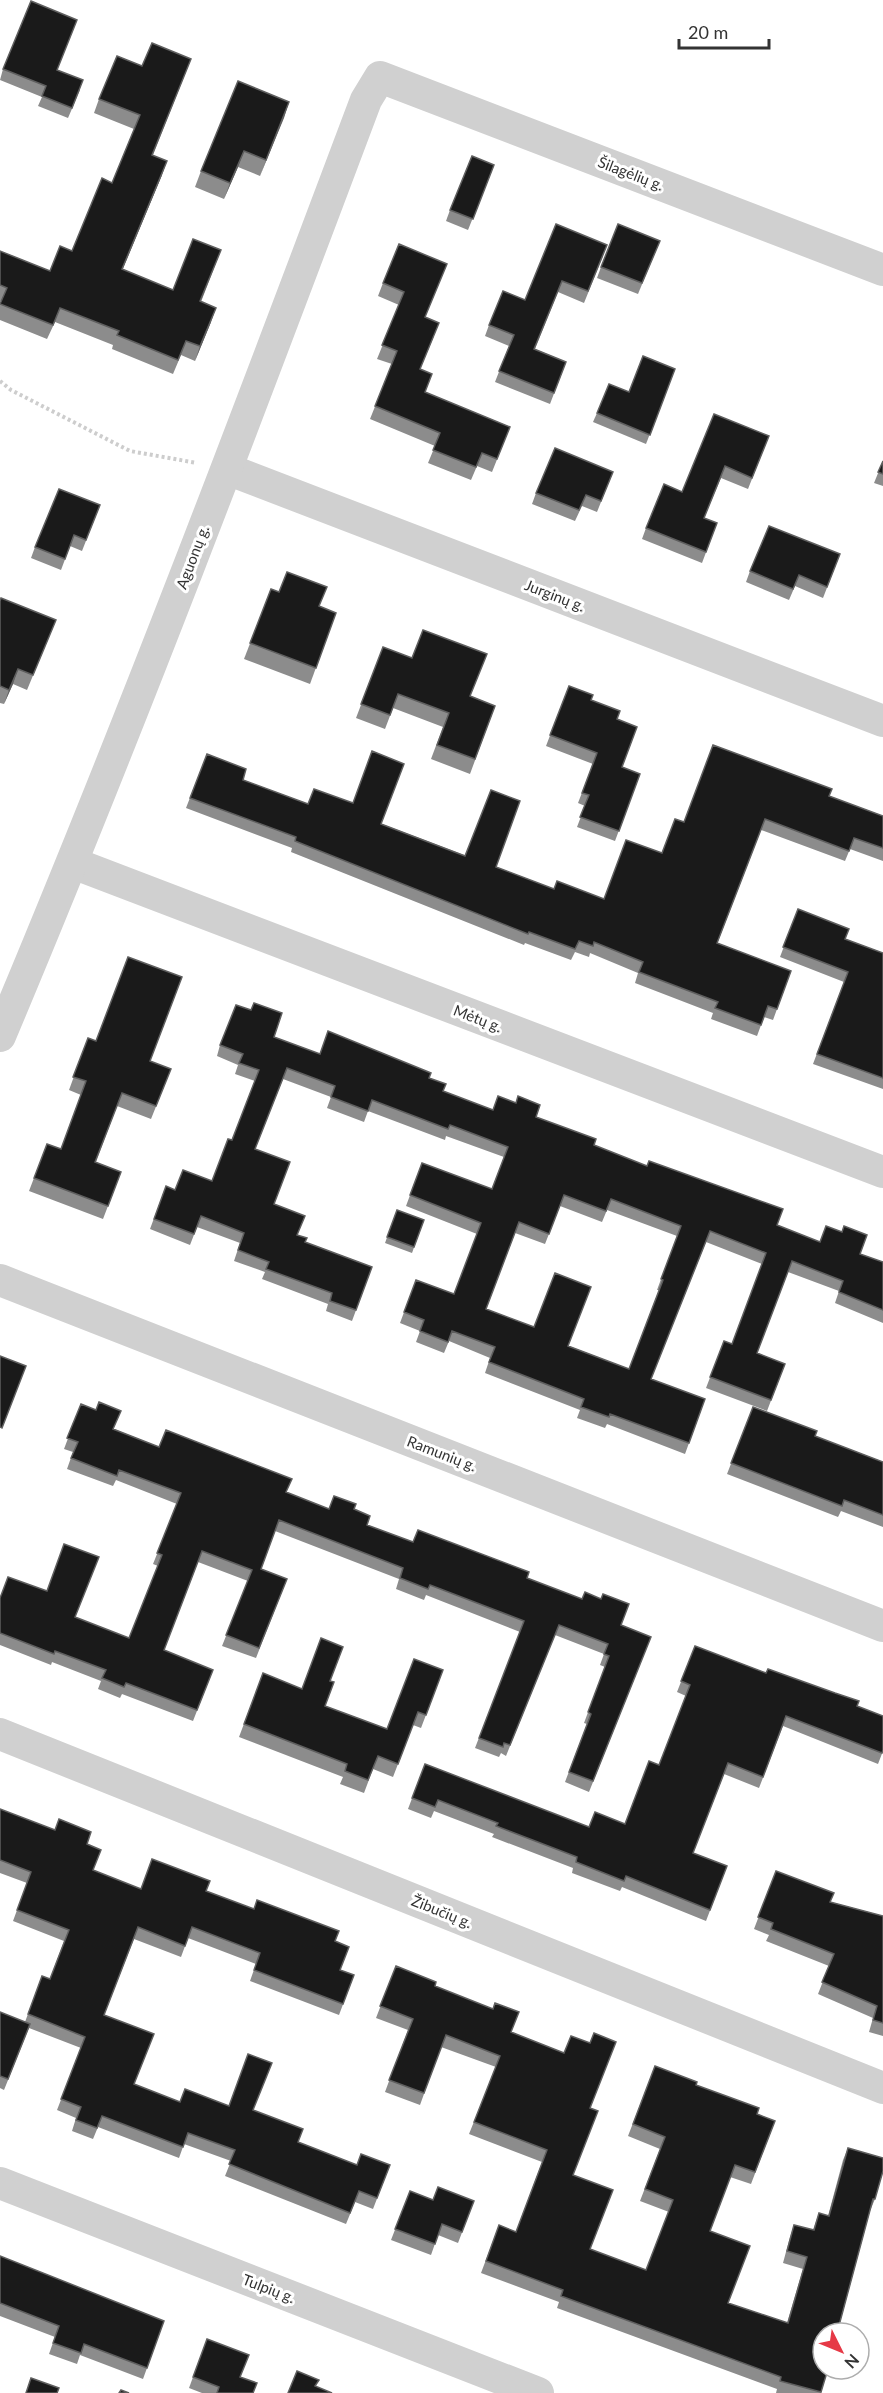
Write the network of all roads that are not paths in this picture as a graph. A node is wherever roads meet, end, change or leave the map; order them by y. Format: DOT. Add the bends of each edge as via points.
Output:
graph roads {
  1 [pos="380,77"];
  2 [pos="883,270"];
  3 [pos="227,469"];
  4 [pos="883,721"];
  5 [pos="73,863"];
  6 [pos="0,1036"];
  7 [pos="883,1172"];
  8 [pos="0,1280"];
  9 [pos="883,1626"];
  10 [pos="0,1734"];
  11 [pos="883,2088"];
  12 [pos="0,2183"];
  13 [pos="538,2393"];
  1 -- 2 [label="street, Šilagėlių g."];
  1 -- 3 [label="street, Aguonų g." via="366,100"];
  3 -- 4 [label="street, Jurginų g."];
  3 -- 5 [label="street, Aguonų g."];
  5 -- 6 [label="street, Aguonų g."];
  5 -- 7 [label="street, Mėtų g."];
  8 -- 9 [label="street, Ramunių g."];
  10 -- 11 [label="street, Žibučių g."];
  12 -- 13 [label="street, Tulpių g."];
}
